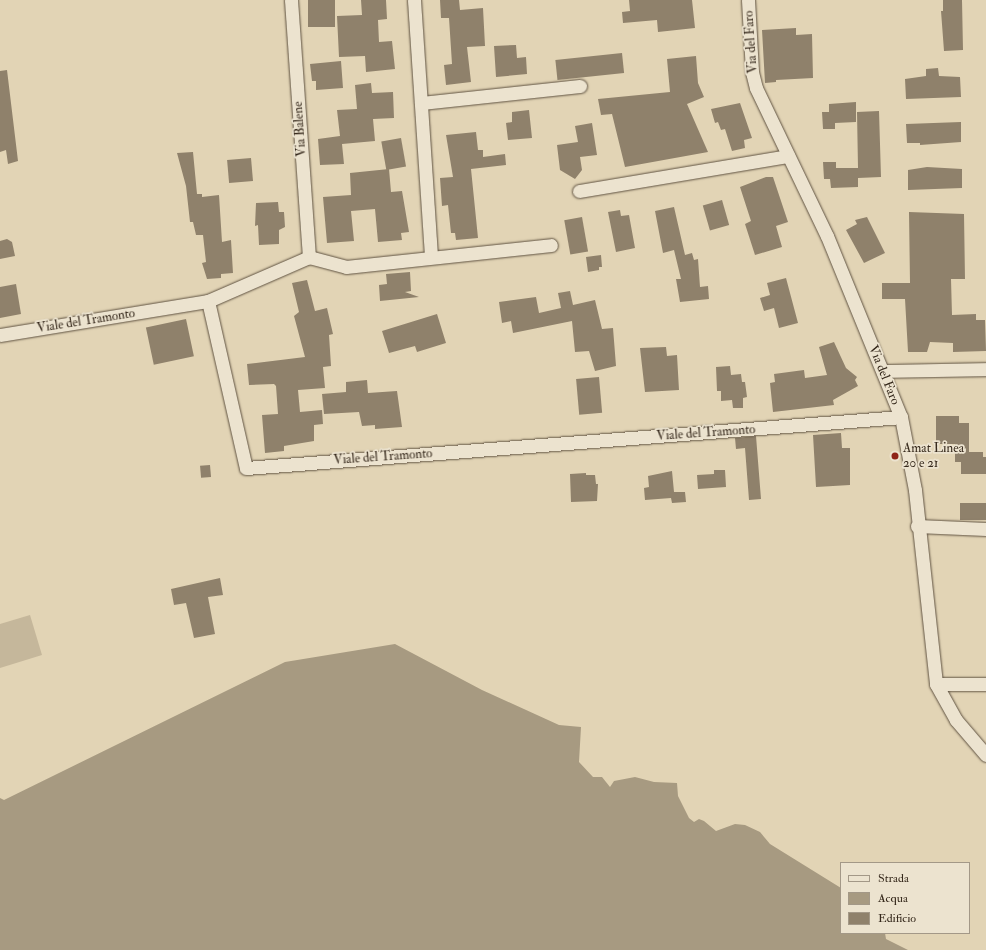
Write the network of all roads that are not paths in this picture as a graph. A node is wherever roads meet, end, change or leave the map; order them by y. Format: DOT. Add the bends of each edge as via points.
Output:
graph roads {
  1 [pos="291,0"];
  2 [pos="414,0"];
  3 [pos="748,0"];
  4 [pos="580,86"];
  5 [pos="421,102"];
  6 [pos="788,156"];
  7 [pos="580,191"];
  8 [pos="551,246"];
  9 [pos="430,256"];
  10 [pos="308,257"];
  11 [pos="208,300"];
  12 [pos="0,335"];
  13 [pos="986,369"];
  14 [pos="883,371"];
  15 [pos="901,418"];
  16 [pos="917,526"];
  17 [pos="986,529"];
  18 [pos="936,684"];
  19 [pos="986,684"];
  20 [pos="986,755"];
  1 -- 10 [label="street, Via Balene"];
  2 -- 5 [label="street"];
  3 -- 6 [label="street, Via del Faro" via="752,72 756,88"];
  4 -- 5 [label="street"];
  5 -- 9 [label="street"];
  6 -- 7 [label="street"];
  6 -- 14 [label="street, Via del Faro" via="826,236"];
  8 -- 9 [label="street"];
  9 -- 10 [label="street" via="346,267"];
  10 -- 11 [label="street"];
  11 -- 12 [label="street, Viale del Tramonto"];
  11 -- 15 [label="street, Viale del Tramonto" via="246,468"];
  13 -- 14 [label="street"];
  14 -- 15 [label="street, Via del Faro"];
  15 -- 16 [label="street, Via del Faro" via="916,490"];
  16 -- 17 [label="street"];
  16 -- 18 [label="street, Via del Faro"];
  18 -- 19 [label="street"];
  18 -- 20 [label="street, Via del Faro" via="956,720"];
}
